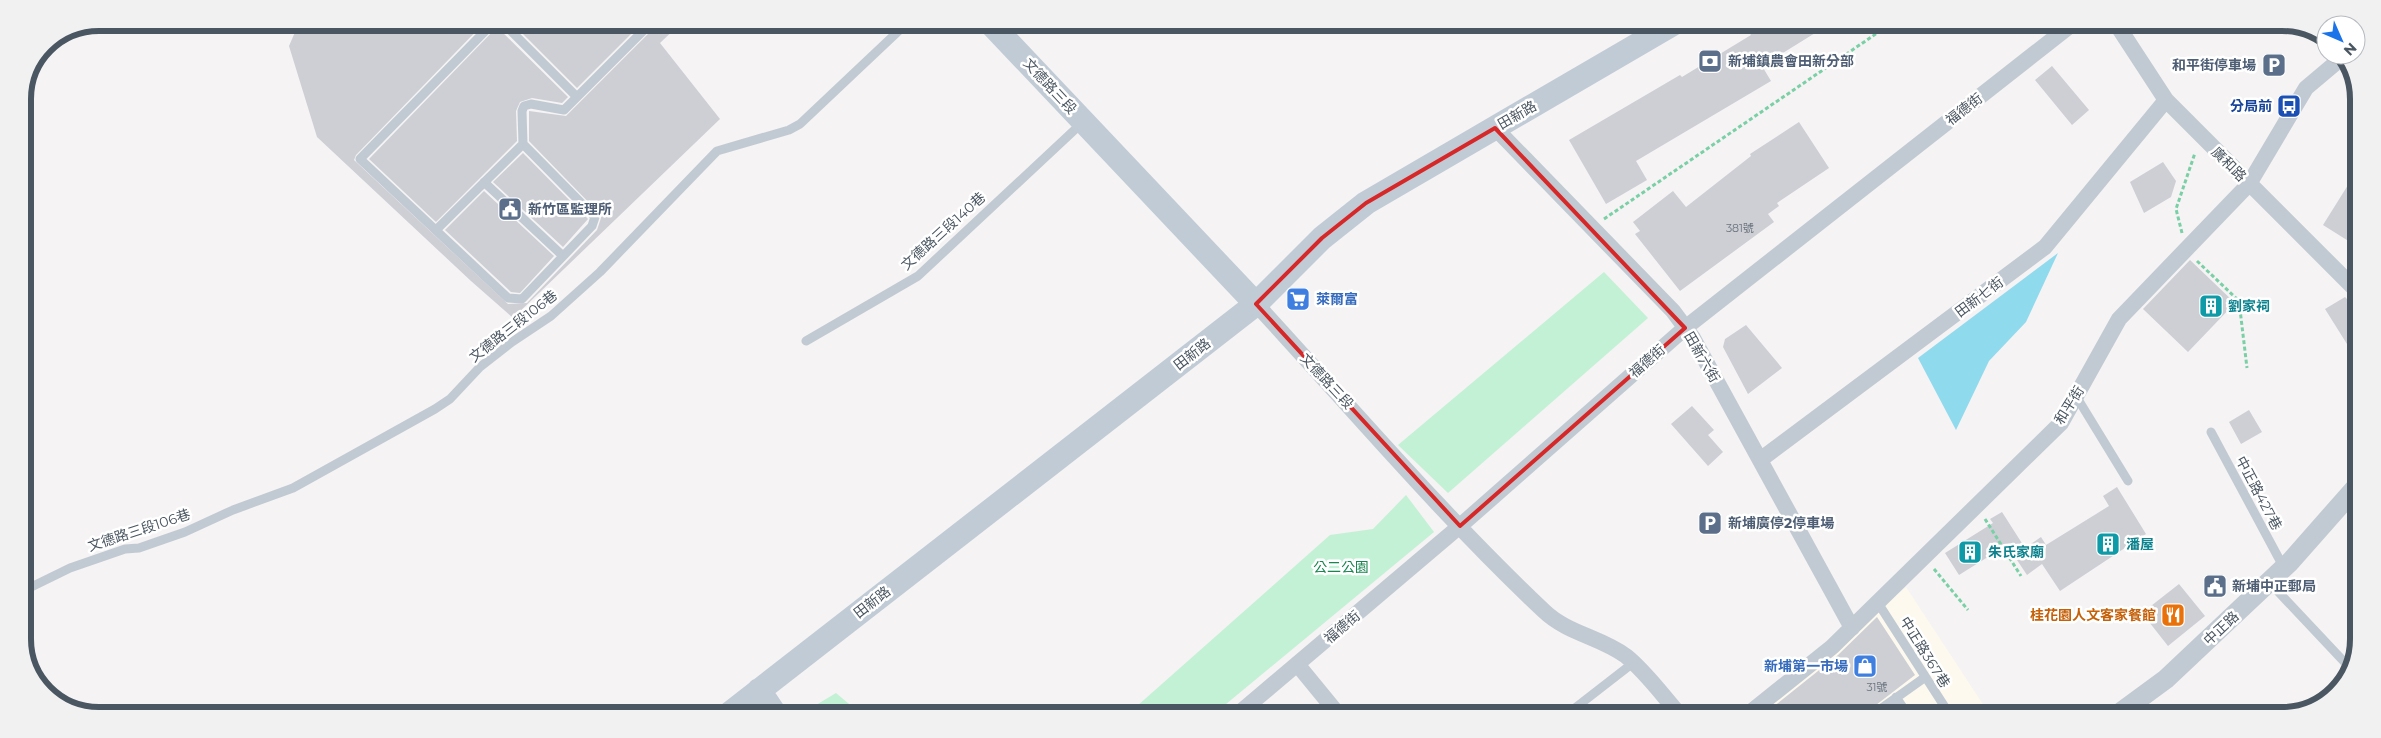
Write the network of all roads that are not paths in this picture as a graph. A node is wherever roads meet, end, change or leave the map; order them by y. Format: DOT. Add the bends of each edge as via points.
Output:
graph roads {
  1 [pos="484,31"];
  2 [pos="511,31"];
  3 [pos="643,31"];
  4 [pos="900,31"];
  5 [pos="998,31"];
  6 [pos="1661,31"];
  7 [pos="2063,31"];
  8 [pos="2121,31"];
  9 [pos="2333,65"];
  10 [pos="577,97"];
  11 [pos="2166,100"];
  12 [pos="1084,122"];
  13 [pos="1495,128"];
  14 [pos="523,144"];
  15 [pos="484,182"];
  16 [pos="2249,184"];
  17 [pos="436,230"];
  18 [pos="563,256"];
  19 [pos="2350,283"];
  20 [pos="1256,304"];
  21 [pos="1685,328"];
  22 [pos="806,341"];
  23 [pos="2076,396"];
  24 [pos="2211,432"];
  25 [pos="1760,460"];
  26 [pos="2128,481"];
  27 [pos="2350,494"];
  28 [pos="1460,526"];
  29 [pos="2284,568"];
  30 [pos="2269,582"];
  31 [pos="31,587"];
  32 [pos="1878,603"];
  33 [pos="1852,628"];
  34 [pos="1633,663"];
  35 [pos="2345,663"];
  36 [pos="1297,664"];
  37 [pos="1924,678"];
  38 [pos="759,690"];
  39 [pos="1896,697"];
  40 [pos="738,707"];
  41 [pos="770,707"];
  42 [pos="1246,707"];
  43 [pos="1332,707"];
  44 [pos="1576,707"];
  45 [pos="1673,707"];
  46 [pos="1757,707"];
  47 [pos="1883,707"];
  48 [pos="1903,707"];
  49 [pos="1944,707"];
  50 [pos="2127,707"];
  1 -- 17 [label="lane" via="360,159"];
  2 -- 10 [label="lane"];
  3 -- 10 [label="lane"];
  4 -- 31 [label="lane, 文德路三段106巷" via="800,124 717,151 600,272 551,316 480,368 450,399 435,409 293,488 185,532 70,568"];
  5 -- 12 [label="main road, 文德路三段"];
  6 -- 13 [label="main road, 田新路"];
  7 -- 21 [label="street, 福德街"];
  8 -- 11 [label="street, 廣和路"];
  9 -- 16 [label="street, 和平街" via="2306,88"];
  10 -- 14 [label="lane" via="564,110 530,104 524,106"];
  11 -- 16 [label="street, 廣和路"];
  11 -- 25 [label="street, 田新七街" via="2045,247"];
  12 -- 20 [label="main road, 文德路三段"];
  12 -- 22 [label="lane, 文德路三段140巷" via="918,276"];
  13 -- 20 [label="main road, 田新路" via="1366,203 1322,238"];
  13 -- 21 [label="street, 田新六街" via="1673,311"];
  14 -- 15 [label="lane"];
  14 -- 18 [label="lane" via="595,217 592,226"];
  15 -- 17 [label="lane"];
  15 -- 18 [label="lane"];
  16 -- 19 [label="street, 廣和路"];
  16 -- 23 [label="street, 和平街" via="2119,319"];
  17 -- 18 [label="lane" via="508,298 522,298"];
  20 -- 28 [label="street, 文德路三段"];
  20 -- 38 [label="main road, 田新路"];
  21 -- 25 [label="street, 田新六街"];
  21 -- 28 [label="street, 福德街"];
  23 -- 26 [label="lane"];
  23 -- 32 [label="street, 和平街" via="2061,423"];
  24 -- 29 [label="lane, 中正路427巷"];
  25 -- 33 [label="street, 田新六街"];
  27 -- 29 [label="street, 中正路"];
  28 -- 34 [label="street, 文德路三段" via="1545,613 1566,628 1611,647"];
  28 -- 36 [label="street, 福德街"];
  29 -- 30 [label="street, 中正路"];
  30 -- 35 [label="lane"];
  30 -- 50 [label="street, 中正路" via="2166,679"];
  32 -- 33 [label="street, 和平街"];
  32 -- 37 [label="lane, 中正路367巷"];
  33 -- 46 [label="street, 和平街"];
  34 -- 44 [label="lane"];
  34 -- 45 [label="street, 文德路三段"];
  36 -- 42 [label="street, 福德街"];
  36 -- 43 [label="street"];
  37 -- 39 [label="lane"];
  37 -- 49 [label="lane, 中正路367巷"];
  38 -- 40 [label="main road, 田新路"];
  38 -- 41 [label="main road"];
  39 -- 47 [label="lane"];
  39 -- 48 [label="lane"];
}
